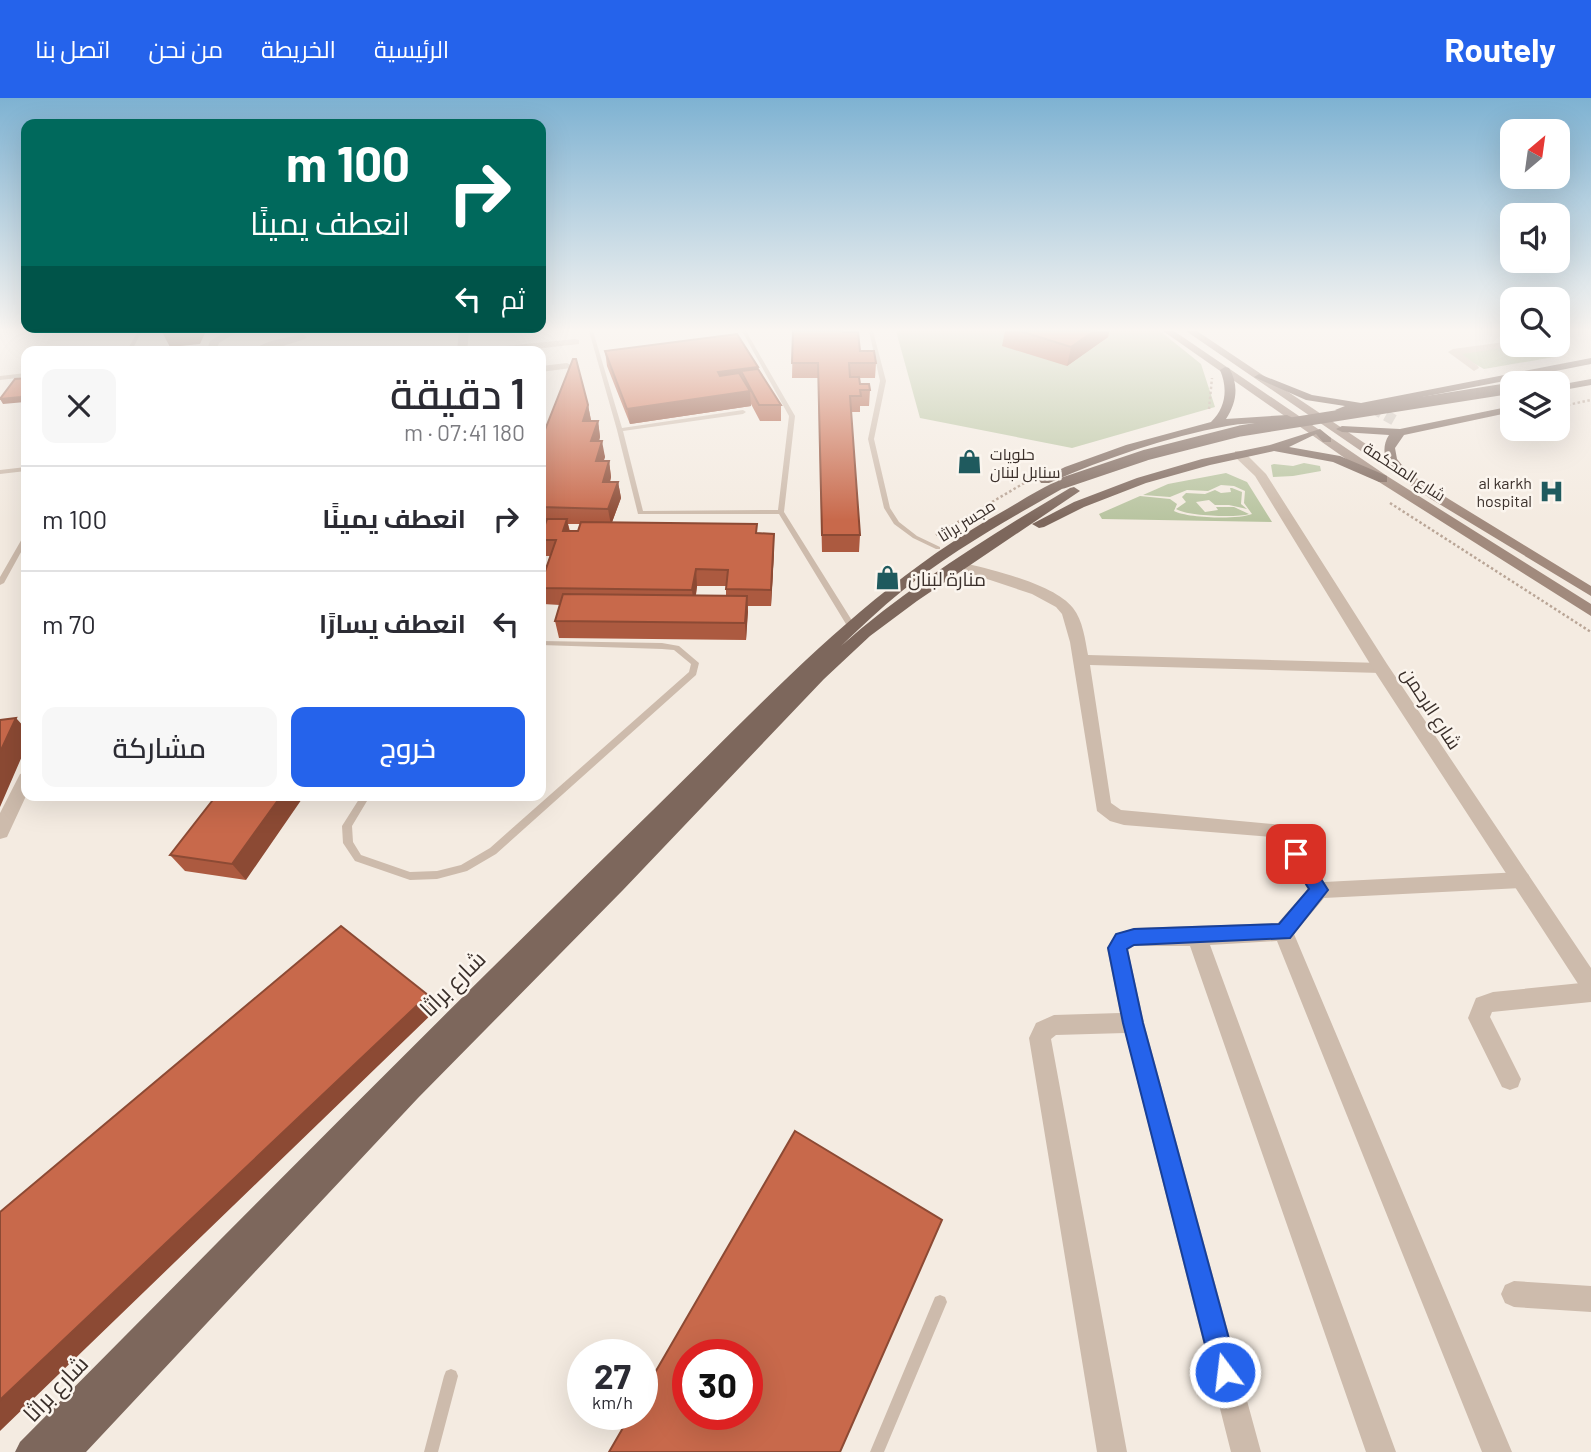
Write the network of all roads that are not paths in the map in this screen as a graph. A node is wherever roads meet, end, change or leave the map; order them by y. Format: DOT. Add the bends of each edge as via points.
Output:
graph roads {
  1 [pos="610,394"];
  2 [pos="780,394"];
  3 [pos="880,394"];
  4 [pos="1229,394"];
  5 [pos="1259,394"];
  6 [pos="1284,394"];
  7 [pos="1306,394"];
  8 [pos="1415,394"];
  9 [pos="1473,394"];
  10 [pos="1500,399"];
  11 [pos="1374,404"];
  12 [pos="1341,410"];
  13 [pos="1500,411"];
  14 [pos="743,412"];
  15 [pos="1289,415"];
  16 [pos="1209,424"];
  17 [pos="1397,426"];
  18 [pos="620,430"];
  19 [pos="1329,433"];
  20 [pos="1247,452"];
  21 [pos="21,470"];
  22 [pos="0,472"];
  23 [pos="1404,475"];
  24 [pos="1382,479"];
  25 [pos="1068,487"];
  26 [pos="781,512"];
  27 [pos="21,545"];
  28 [pos="933,558"];
  29 [pos="968,568"];
  30 [pos="0,581"];
  31 [pos="1591,592"];
  32 [pos="904,594"];
  33 [pos="1591,611"];
  34 [pos="852,627"];
  35 [pos="546,643"];
  36 [pos="1081,660"];
  37 [pos="1381,667"];
  38 [pos="21,789"];
  39 [pos="363,801"];
  40 [pos="0,831"];
  41 [pos="1521,880"];
  42 [pos="1319,890"];
  43 [pos="1283,932"];
  44 [pos="1196,937"];
  45 [pos="1591,986"];
  46 [pos="1591,992"];
  47 [pos="1133,1023"];
  48 [pos="1510,1079"];
  49 [pos="1514,1294"];
  50 [pos="1591,1298"];
  51 [pos="940,1302"];
  52 [pos="451,1376"];
  53 [pos="30,1452"];
  54 [pos="66,1452"];
  55 [pos="431,1452"];
  56 [pos="877,1452"];
  57 [pos="1112,1452"];
  58 [pos="1246,1452"];
  59 [pos="1381,1452"];
  60 [pos="1497,1452"];
  1 -- 18 [label="lane"];
  2 -- 26 [label="lane" via="792,416"];
  3 -- 28 [label="lane" via="871,439 887,508 896,523"];
  4 -- 16 [label="main road" via="1220,421"];
  5 -- 15 [label="main road, شارع المحكمة"];
  6 -- 19 [label="main road, شارع المحكمة"];
  7 -- 11 [label="main road" via="1324,401"];
  8 -- 11 [label="main road"];
  9 -- 25 [label="main road, مجسر براثا, bridge" via="1240,431 1146,455"];
  10 -- 25 [label="main road, مجسر براثا" via="1246,441"];
  11 -- 12 [label="main road"];
  13 -- 17 [label="main road"];
  14 -- 18 [label="lane"];
  15 -- 16 [label="main road"];
  15 -- 19 [label="main road, شارع المحكمة"];
  16 -- 20 [label="main road" via="1259,433 1260,445"];
  16 -- 28 [label="main road" via="1070,469 992,509"];
  17 -- 19 [label="main road"];
  17 -- 23 [label="main road" via="1388,451"];
  18 -- 26 [label="lane" via="640,513"];
  19 -- 20 [label="main road"];
  19 -- 23 [label="main road, شارع المحكمة"];
  19 -- 24 [label="main road, شارع المحكمة"];
  20 -- 24 [label="main road" via="1290,450 1322,456"];
  20 -- 29 [label="main road" via="1087,500"];
  20 -- 37 [label="street, شارع الرحمن"];
  21 -- 22 [label="lane"];
  23 -- 31 [label="main road, شارع المحكمة"];
  24 -- 33 [label="main road, شارع المحكمة"];
  25 -- 28 [label="main road, مجسر براثا"];
  25 -- 28 [label="main road, مجسر براثا" via="1026,520"];
  26 -- 34 [label="lane"];
  27 -- 30 [label="lane"];
  28 -- 32 [label="main road, شارع براثا"];
  29 -- 32 [label="main road"];
  29 -- 36 [label="street" via="1060,603 1069,613"];
  32 -- 34 [label="main road, شارع براثا"];
  32 -- 54 [label="main road, شارع براثا" via="818,675 410,1090"];
  34 -- 53 [label="main road, شارع براثا" via="450,1022"];
  35 -- 39 [label="lane" via="662,646 676,648 695,663 693,673 493,851 464,868 410,876 358,858 348,843 347,826"];
  36 -- 37 [label="street"];
  36 -- 42 [label="street" via="1107,811 1124,818 1271,828 1284,836"];
  37 -- 41 [label="street, شارع الرحمن"];
  38 -- 40 [label="street"];
  41 -- 42 [label="street"];
  41 -- 45 [label="street, شارع الرحمن"];
  42 -- 43 [label="street"];
  43 -- 44 [label="street"];
  43 -- 60 [label="street"];
  44 -- 47 [label="street" via="1134,937 1117,948"];
  44 -- 59 [label="street"];
  46 -- 48 [label="street" via="1484,1005 1479,1018"];
  47 -- 57 [label="street" via="1054,1025 1040,1038"];
  47 -- 58 [label="street"];
  49 -- 50 [label="street"];
  51 -- 56 [label="lane"];
  52 -- 55 [label="lane"];
}
